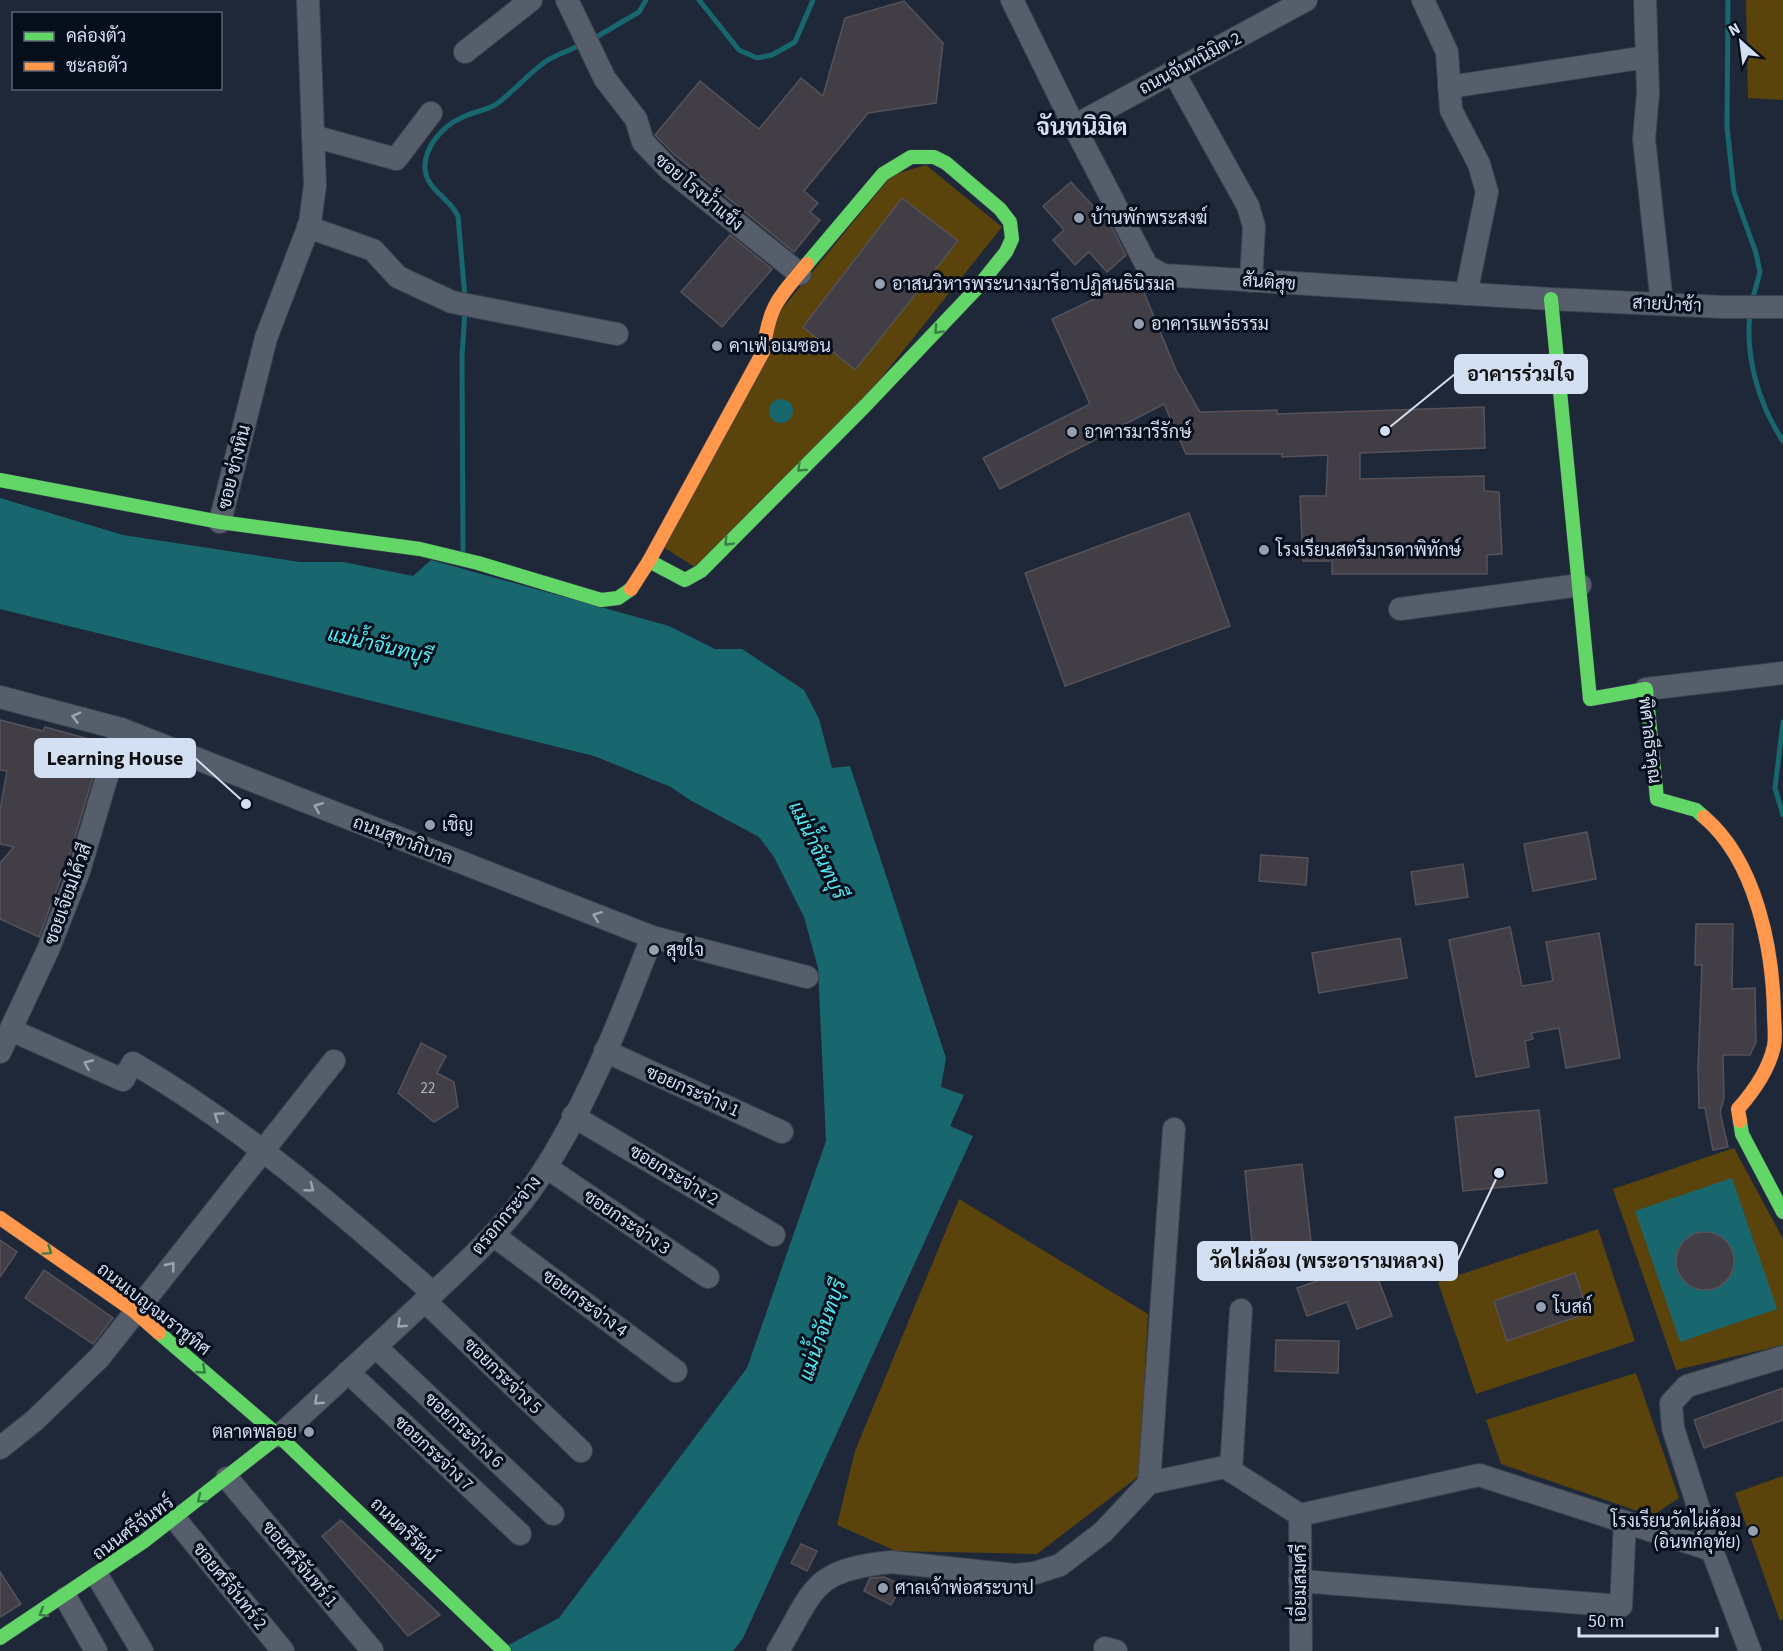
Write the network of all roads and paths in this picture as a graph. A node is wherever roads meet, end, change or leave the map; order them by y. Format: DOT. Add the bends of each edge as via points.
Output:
graph roads {
  1 [pos="309,0"];
  2 [pos="531,0"];
  3 [pos="567,0"];
  4 [pos="1012,0"];
  5 [pos="1306,0"];
  6 [pos="1423,0"];
  7 [pos="1645,0"];
  8 [pos="465,52"];
  9 [pos="1647,57"];
  10 [pos="1173,71"];
  11 [pos="1449,87"];
  12 [pos="431,113"];
  13 [pos="1074,126"];
  14 [pos="313,136"];
  15 [pos="308,227"];
  16 [pos="800,274"];
  17 [pos="1251,281"];
  18 [pos="1466,294"];
  19 [pos="1551,299"];
  20 [pos="1662,304"];
  21 [pos="1783,307"];
  22 [pos="617,334"];
  23 [pos="0,480"];
  24 [pos="220,522"];
  25 [pos="649,561"];
  26 [pos="1580,585"];
  27 [pos="1400,609"];
  28 [pos="1778,673"];
  29 [pos="1646,689"];
  30 [pos="0,697"];
  31 [pos="121,729"];
  32 [pos="652,937"];
  33 [pos="807,977"];
  34 [pos="11,1030"];
  35 [pos="1779,1050"];
  36 [pos="605,1051"];
  37 [pos="0,1052"];
  38 [pos="334,1061"];
  39 [pos="573,1116"];
  40 [pos="1174,1129"];
  41 [pos="782,1132"];
  42 [pos="264,1152"];
  43 [pos="546,1167"];
  44 [pos="1783,1212"];
  45 [pos="0,1218"];
  46 [pos="493,1235"];
  47 [pos="774,1235"];
  48 [pos="708,1277"];
  49 [pos="429,1297"];
  50 [pos="1241,1310"];
  51 [pos="134,1311"];
  52 [pos="376,1347"];
  53 [pos="1783,1357"];
  54 [pos="676,1371"];
  55 [pos="348,1372"];
  56 [pos="279,1436"];
  57 [pos="0,1448"];
  58 [pos="581,1451"];
  59 [pos="1231,1471"];
  60 [pos="227,1478"];
  61 [pos="1149,1483"];
  62 [pos="553,1514"];
  63 [pos="1300,1515"];
  64 [pos="176,1520"];
  65 [pos="1625,1522"];
  66 [pos="520,1534"];
  67 [pos="1712,1551"];
  68 [pos="98,1577"];
  69 [pos="1300,1581"];
  70 [pos="66,1598"];
  71 [pos="0,1638"];
  72 [pos="372,1650"];
  73 [pos="96,1651"];
  74 [pos="141,1651"];
  75 [pos="284,1651"];
  76 [pos="504,1651"];
  77 [pos="778,1651"];
  78 [pos="1300,1651"];
  79 [pos="1750,1651"];
  1 -- 14 [label="street, ซอย ช่างหิน"];
  2 -- 8 [label="street"];
  3 -- 16 [label="street, ซอย โรงน้ำแข็ง" via="605,79 631,110 643,142 670,170"];
  4 -- 13 [label="street, สันติสุข"];
  5 -- 10 [label="street, ถนนจันทนิมิต 2"];
  6 -- 11 [label="street" via="1447,52"];
  7 -- 9 [label="street"];
  9 -- 11 [label="street"];
  9 -- 20 [label="street" via="1644,139"];
  10 -- 13 [label="street, ถนนจันทนิมิต 2"];
  10 -- 17 [label="street" via="1248,206 1254,226"];
  11 -- 18 [label="street" via="1451,110 1479,164 1487,192"];
  12 -- 14 [label="street" via="396,159"];
  13 -- 17 [label="street, สันติสุข" via="1147,266 1163,275"];
  14 -- 15 [label="street, ซอย ช่างหิน" via="315,185"];
  15 -- 22 [label="street" via="373,250 398,277 452,302"];
  15 -- 24 [label="street, ซอย ช่างหิน" via="266,338"];
  16 -- 25 [label="street, ซอย ช่างหิน" via="770,312 763,352"];
  16 -- 25 [label="street, ซอย ช่างหิน, one-way" via="884,174 900,162 925,155 946,163 1010,222 1012,239 1006,252 978,287 697,574 681,579"];
  17 -- 18 [label="street, สันติสุข"];
  18 -- 19 [label="street, สันติสุข"];
  19 -- 20 [label="street, สายป่าช้า"];
  19 -- 26 [label="street, พิศาลธีรคุณ"];
  20 -- 21 [label="street, สายป่าช้า"];
  23 -- 24 [label="street"];
  24 -- 25 [label="street, ซอย ช่างหิน" via="420,549 609,602 630,591"];
  26 -- 27 [label="street"];
  26 -- 29 [label="street, พิศาลธีรคุณ" via="1587,703"];
  28 -- 29 [label="street"];
  29 -- 35 [label="street, พิศาลธีรคุณ" via="1657,799 1696,810 1716,827 1759,908 1773,976"];
  31 -- 30 [label="street, ถนนสุขาภิบาล, one-way"];
  32 -- 31 [label="street, ถนนสุขาภิบาล, one-way"];
  31 -- 34 [label="street, ซอยเจียมโค้วสี" via="79,872"];
  32 -- 33 [label="street, ถนนสุขาภิบาล"];
  32 -- 36 [label="street, ตรอกกระจ่าง"];
  34 -- 37 [label="street, ซอยเจียมโค้วสี"];
  42 -- 34 [label="street, ซอยกระจ่าง 5, one-way" via="220,1117 133,1063 123,1080"];
  35 -- 44 [label="street, พิศาลธีรคุณ" via="1738,1108 1742,1134"];
  36 -- 39 [label="street, ตรอกกระจ่าง"];
  36 -- 41 [label="street, ซอยกระจ่าง 1"];
  38 -- 42 [label="street"];
  39 -- 43 [label="street, ตรอกกระจ่าง"];
  39 -- 47 [label="street, ซอยกระจ่าง 2"];
  40 -- 61 [label="street"];
  42 -- 49 [label="street, ซอยกระจ่าง 5, one-way" via="310,1187"];
  51 -- 42 [label="street, one-way"];
  43 -- 46 [label="street, ตรอกกระจ่าง"];
  43 -- 48 [label="street, ซอยกระจ่าง 3"];
  45 -- 51 [label="street, ถนนเบญจมราชูทิศ, one-way"];
  46 -- 49 [label="street, ตรอกกระจ่าง"];
  46 -- 54 [label="street, ซอยกระจ่าง 4"];
  49 -- 52 [label="street, ตรอกกระจ่าง, one-way"];
  49 -- 58 [label="street, ซอยกระจ่าง 5"];
  50 -- 59 [label="street"];
  51 -- 56 [label="street, ถนนเบญจมราชูทิศ, one-way"];
  51 -- 57 [label="street" via="93,1365"];
  52 -- 55 [label="street, ตรอกกระจ่าง"];
  52 -- 62 [label="street, ซอยกระจ่าง 6"];
  53 -- 67 [label="street" via="1687,1386 1671,1403 1673,1428"];
  55 -- 56 [label="street, ตรอกกระจ่าง, one-way"];
  55 -- 66 [label="street, ซอยกระจ่าง 7"];
  56 -- 60 [label="street, ถนนศรีจันทร์"];
  56 -- 76 [label="street, ถนนตรีรัตน์"];
  59 -- 61 [label="street" via="1225,1467"];
  59 -- 63 [label="street"];
  60 -- 64 [label="street, ถนนศรีจันทร์, one-way"];
  60 -- 72 [label="street, ซอยศรีจันทร์ 1"];
  61 -- 77 [label="street" via="1083,1548 1060,1565 1035,1573 1016,1575 891,1562 836,1574 816,1586"];
  63 -- 65 [label="street" via="1479,1475"];
  63 -- 69 [label="street, เอี่ยมสมศรี"];
  64 -- 68 [label="street, ถนนศรีจันทร์"];
  64 -- 75 [label="street, ซอยศรีจันทร์ 2"];
  65 -- 67 [label="street"];
  65 -- 69 [label="street" via="1620,1606"];
  67 -- 79 [label="street"];
  68 -- 70 [label="street, ถนนศรีจันทร์"];
  68 -- 74 [label="street"];
  69 -- 78 [label="street, เอี่ยมสมศรี"];
  70 -- 71 [label="street, ถนนศรีจันทร์, one-way"];
  70 -- 73 [label="street"];
}
